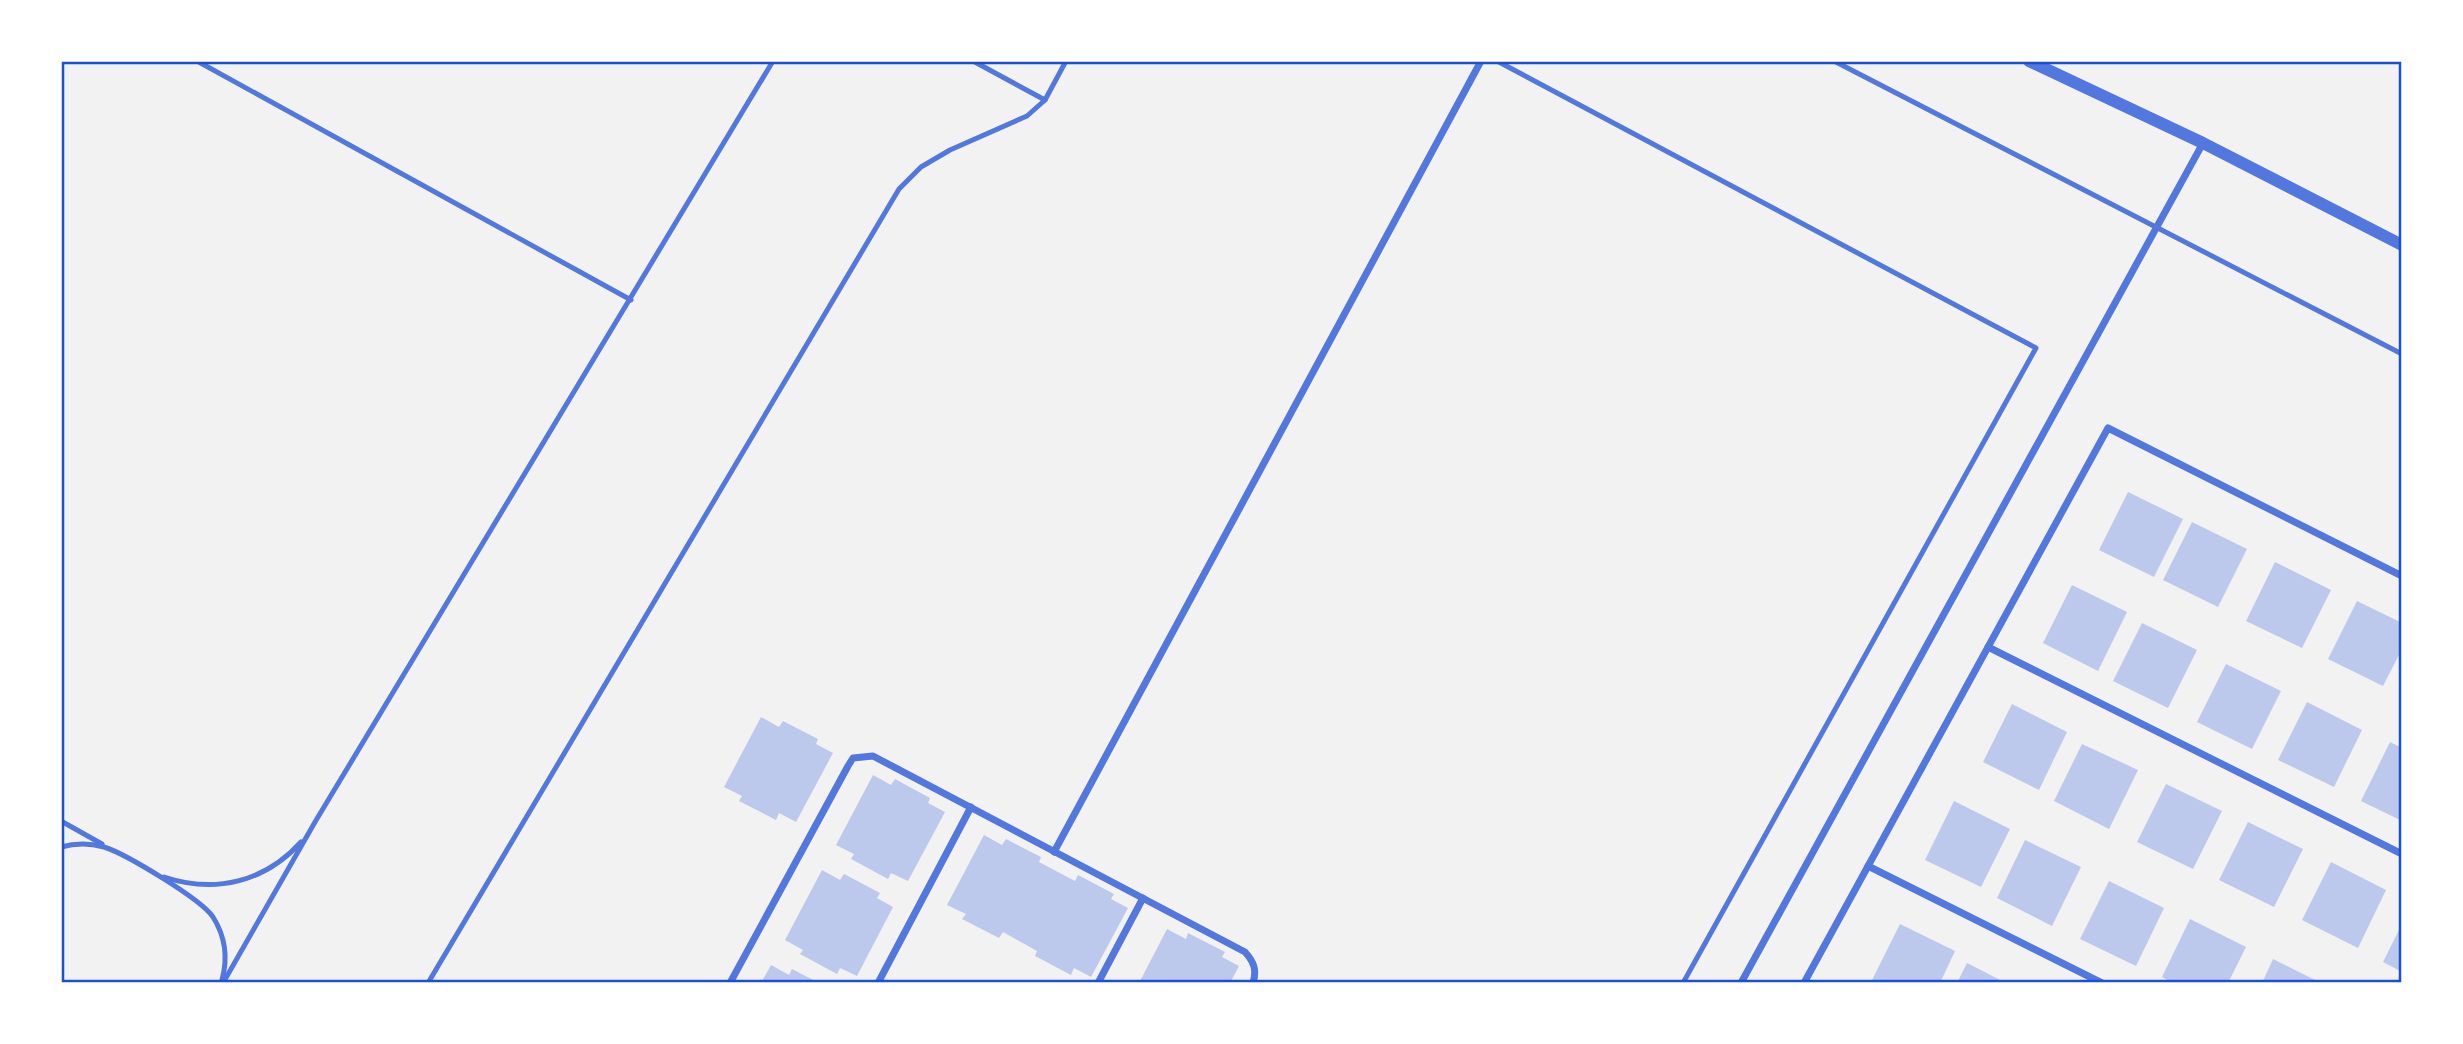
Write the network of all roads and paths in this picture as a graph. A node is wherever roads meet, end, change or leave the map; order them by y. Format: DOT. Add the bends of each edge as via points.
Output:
graph roads {
  1 [pos="197,61"];
  2 [pos="773,61"];
  3 [pos="973,61"];
  4 [pos="1066,61"];
  5 [pos="1481,61"];
  6 [pos="1497,61"];
  7 [pos="1834,61"];
  8 [pos="2029,61"];
  9 [pos="1045,100"];
  10 [pos="2203,143"];
  11 [pos="2157,228"];
  12 [pos="2402,245"];
  13 [pos="631,300"];
  14 [pos="2402,354"];
  15 [pos="2402,576"];
  16 [pos="1988,647"];
  17 [pos="971,807"];
  18 [pos="61,821"];
  19 [pos="315,822"];
  20 [pos="61,847"];
  21 [pos="117,852"];
  22 [pos="1054,852"];
  23 [pos="2402,854"];
  24 [pos="1868,866"];
  25 [pos="149,871"];
  26 [pos="1143,898"];
  27 [pos="222,983"];
  28 [pos="428,983"];
  29 [pos="730,983"];
  30 [pos="878,983"];
  31 [pos="1098,983"];
  32 [pos="1253,983"];
  33 [pos="1683,983"];
  34 [pos="1741,983"];
  35 [pos="1804,983"];
  36 [pos="2102,983"];
  1 -- 13 [label="lane"];
  2 -- 13 [label="lane"];
  3 -- 9 [label="lane"];
  4 -- 9 [label="lane"];
  5 -- 22 [label="street"];
  6 -- 33 [label="lane" via="2036,348"];
  7 -- 11 [label="lane"];
  8 -- 10 [label="street"];
  9 -- 28 [label="lane" via="1027,116 921,167 899,189"];
  10 -- 11 [label="street"];
  10 -- 12 [label="street"];
  11 -- 14 [label="lane"];
  11 -- 34 [label="street"];
  13 -- 19 [label="lane"];
  15 -- 16 [label="street" via="2108,428"];
  16 -- 23 [label="street"];
  16 -- 24 [label="street"];
  17 -- 22 [label="street"];
  17 -- 29 [label="street" via="873,755 853,758"];
  17 -- 30 [label="street"];
  18 -- 21 [label="lane"];
  19 -- 25 [label="lane" via="291,853 259,875 240,881 200,886"];
  19 -- 27 [label="lane"];
  20 -- 21 [label="lane" via="95,845"];
  21 -- 25 [label="lane"];
  22 -- 26 [label="street"];
  24 -- 35 [label="street"];
  24 -- 36 [label="street"];
  25 -- 27 [label="lane" via="195,899 212,916 225,950"];
  26 -- 31 [label="street"];
  26 -- 32 [label="street" via="1245,952 1255,969"];
}
